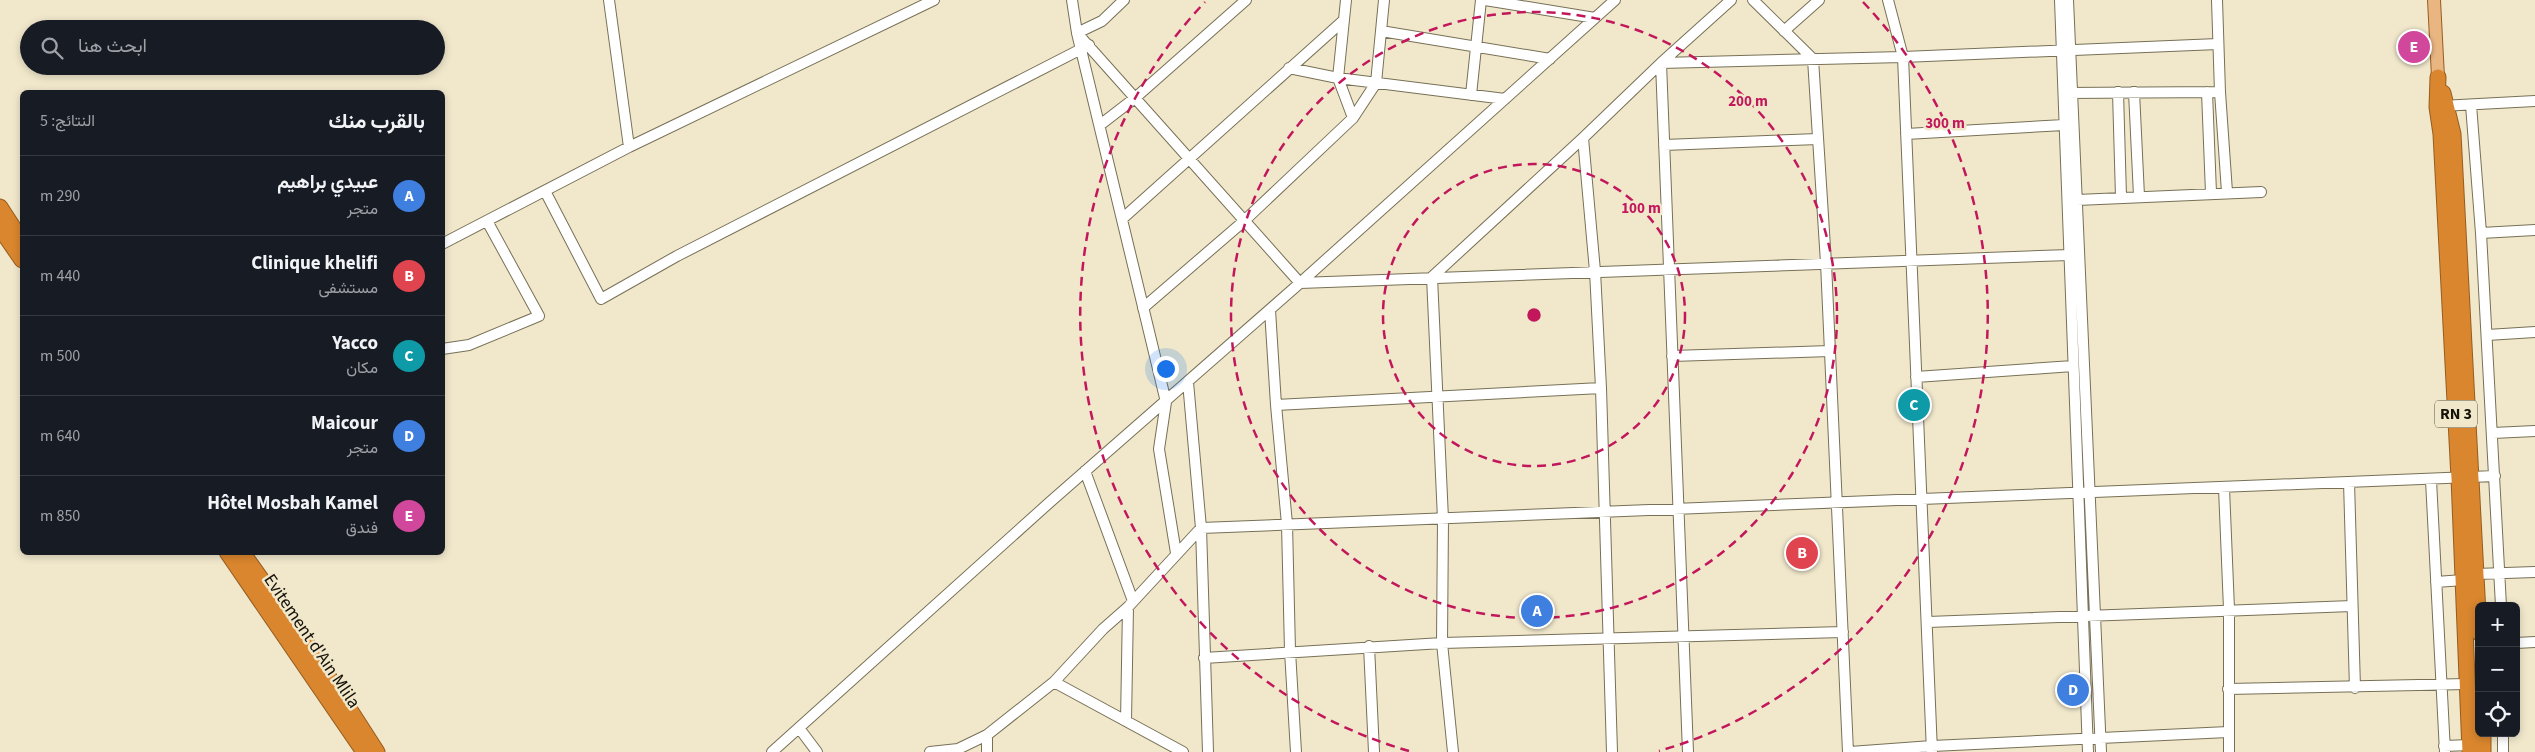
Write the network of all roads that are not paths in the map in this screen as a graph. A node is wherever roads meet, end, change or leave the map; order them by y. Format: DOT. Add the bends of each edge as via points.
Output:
graph roads {
  1 [pos="610,0"];
  2 [pos="934,0"];
  3 [pos="1072,0"];
  4 [pos="1124,0"];
  5 [pos="1246,0"];
  6 [pos="1346,0"];
  7 [pos="1384,0"];
  8 [pos="1483,0"];
  9 [pos="1615,0"];
  10 [pos="1731,0"];
  11 [pos="1753,0"];
  12 [pos="1819,0"];
  13 [pos="1888,0"];
  14 [pos="2060,0"];
  15 [pos="2068,0"];
  16 [pos="2217,0"];
  17 [pos="2434,0"];
  18 [pos="1596,18"];
  19 [pos="1344,20"];
  20 [pos="1381,31"];
  21 [pos="1784,31"];
  22 [pos="1077,33"];
  23 [pos="2218,44"];
  24 [pos="1476,46"];
  25 [pos="1085,47"];
  26 [pos="2066,49"];
  27 [pos="1903,57"];
  28 [pos="1550,59"];
  29 [pos="1813,59"];
  30 [pos="1661,63"];
  31 [pos="1289,68"];
  32 [pos="2438,77"];
  33 [pos="1338,78"];
  34 [pos="1376,83"];
  35 [pos="2118,92"];
  36 [pos="2134,92"];
  37 [pos="2207,92"];
  38 [pos="2220,92"];
  39 [pos="2068,93"];
  40 [pos="1471,95"];
  41 [pos="1135,98"];
  42 [pos="1504,99"];
  43 [pos="2535,101"];
  44 [pos="2471,105"];
  45 [pos="2442,106"];
  46 [pos="1353,118"];
  47 [pos="2064,125"];
  48 [pos="1100,126"];
  49 [pos="1906,134"];
  50 [pos="1583,138"];
  51 [pos="1818,138"];
  52 [pos="1664,145"];
  53 [pos="629,147"];
  54 [pos="1190,160"];
  55 [pos="545,191"];
  56 [pos="2227,192"];
  57 [pos="2261,192"];
  58 [pos="2211,193"];
  59 [pos="2139,196"];
  60 [pos="2121,197"];
  61 [pos="2077,200"];
  62 [pos="0,207"];
  63 [pos="1122,218"];
  64 [pos="1244,220"];
  65 [pos="487,221"];
  66 [pos="0,228"];
  67 [pos="2535,230"];
  68 [pos="2481,233"];
  69 [pos="20,238"];
  70 [pos="445,242"];
  71 [pos="2069,255"];
  72 [pos="20,257"];
  73 [pos="1912,260"];
  74 [pos="1826,263"];
  75 [pos="1669,269"];
  76 [pos="1595,271"];
  77 [pos="1432,277"];
  78 [pos="1300,283"];
  79 [pos="1143,308"];
  80 [pos="1270,310"];
  81 [pos="2535,332"];
  82 [pos="2487,335"];
  83 [pos="445,349"];
  84 [pos="1830,351"];
  85 [pos="1672,356"];
  86 [pos="2073,366"];
  87 [pos="1916,377"];
  88 [pos="1188,382"];
  89 [pos="1601,388"];
  90 [pos="1438,398"];
  91 [pos="1166,402"];
  92 [pos="1276,405"];
  93 [pos="2535,431"];
  94 [pos="2493,433"];
  95 [pos="1085,472"];
  96 [pos="2494,476"];
  97 [pos="2466,478"];
  98 [pos="2431,480"];
  99 [pos="2349,482"];
  100 [pos="2224,488"];
  101 [pos="2078,493"];
  102 [pos="2089,493"];
  103 [pos="1922,500"];
  104 [pos="1838,504"];
  105 [pos="1678,510"];
  106 [pos="1604,511"];
  107 [pos="1443,519"];
  108 [pos="1287,524"];
  109 [pos="1200,528"];
  110 [pos="1176,553"];
  111 [pos="229,555"];
  112 [pos="244,555"];
  113 [pos="2535,572"];
  114 [pos="2501,574"];
  115 [pos="2470,577"];
  116 [pos="2436,582"];
  117 [pos="2501,602"];
  118 [pos="1130,604"];
  119 [pos="2352,606"];
  120 [pos="2475,608"];
  121 [pos="2228,609"];
  122 [pos="2084,615"];
  123 [pos="2095,615"];
  124 [pos="1928,622"];
  125 [pos="1843,632"];
  126 [pos="1683,636"];
  127 [pos="1607,637"];
  128 [pos="2535,642"];
  129 [pos="1442,643"];
  130 [pos="2520,643"];
  131 [pos="1369,646"];
  132 [pos="1290,651"];
  133 [pos="1204,658"];
  134 [pos="1054,682"];
  135 [pos="2467,684"];
  136 [pos="2442,685"];
  137 [pos="2355,688"];
  138 [pos="2228,689"];
  139 [pos="1126,721"];
  140 [pos="799,728"];
  141 [pos="2228,732"];
  142 [pos="987,735"];
  143 [pos="2101,737"];
  144 [pos="2481,737"];
  145 [pos="2503,737"];
  146 [pos="2088,740"];
  147 [pos="1932,749"];
  148 [pos="2445,749"];
  149 [pos="2474,750"];
  150 [pos="364,752"];
  151 [pos="377,752"];
  152 [pos="772,752"];
  153 [pos="817,752"];
  154 [pos="930,752"];
  155 [pos="987,752"];
  156 [pos="1183,752"];
  157 [pos="1208,752"];
  158 [pos="1296,752"];
  159 [pos="1374,752"];
  160 [pos="1453,752"];
  161 [pos="1612,752"];
  162 [pos="1688,752"];
  163 [pos="1849,752"];
  164 [pos="2088,752"];
  165 [pos="2101,752"];
  166 [pos="2229,752"];
  167 [pos="2503,752"];
  1 -- 53 [label="street"];
  2 -- 53 [label="street"];
  3 -- 22 [label="street"];
  4 -- 22 [label="street" via="1102,21"];
  5 -- 41 [label="street"];
  6 -- 19 [label="street"];
  7 -- 20 [label="street"];
  8 -- 18 [label="street"];
  8 -- 24 [label="street"];
  9 -- 18 [label="street"];
  10 -- 30 [label="street"];
  11 -- 21 [label="street"];
  12 -- 21 [label="street"];
  13 -- 27 [label="street"];
  14 -- 26 [label="street"];
  15 -- 26 [label="street"];
  16 -- 23 [label="street"];
  17 -- 32 [label="main road, RN 3"];
  18 -- 28 [label="street"];
  19 -- 31 [label="street"];
  19 -- 33 [label="street"];
  20 -- 24 [label="street"];
  20 -- 34 [label="street"];
  21 -- 29 [label="street"];
  22 -- 25 [label="street"];
  23 -- 26 [label="street"];
  23 -- 38 [label="street"];
  24 -- 28 [label="street"];
  24 -- 40 [label="street"];
  25 -- 41 [label="street"];
  25 -- 48 [label="street"];
  25 -- 55 [label="street" via="677,256 601,299"];
  26 -- 27 [label="street"];
  26 -- 39 [label="street"];
  27 -- 29 [label="street"];
  27 -- 49 [label="street"];
  28 -- 42 [label="street"];
  29 -- 30 [label="street"];
  29 -- 51 [label="street"];
  30 -- 50 [label="street"];
  30 -- 52 [label="street"];
  31 -- 33 [label="street"];
  31 -- 54 [label="street"];
  32 -- 45 [label="highway, RN 3"];
  33 -- 34 [label="street"];
  33 -- 46 [label="street"];
  34 -- 40 [label="street"];
  34 -- 46 [label="street"];
  35 -- 36 [label="street"];
  35 -- 39 [label="street"];
  35 -- 60 [label="street"];
  36 -- 37 [label="street"];
  36 -- 59 [label="street"];
  37 -- 38 [label="street"];
  37 -- 58 [label="street"];
  38 -- 56 [label="street"];
  39 -- 47 [label="street"];
  39 -- 61 [label="street"];
  40 -- 42 [label="street"];
  41 -- 48 [label="street"];
  41 -- 54 [label="street"];
  42 -- 78 [label="street"];
  43 -- 44 [label="street"];
  44 -- 45 [label="street"];
  44 -- 68 [label="street"];
  45 -- 97 [label="highway, RN 3" via="2441,134"];
  46 -- 64 [label="street"];
  47 -- 49 [label="street"];
  47 -- 71 [label="street"];
  48 -- 63 [label="street"];
  49 -- 73 [label="street"];
  50 -- 76 [label="street"];
  50 -- 77 [label="street"];
  51 -- 52 [label="street"];
  51 -- 74 [label="street"];
  52 -- 75 [label="street"];
  53 -- 55 [label="street"];
  54 -- 63 [label="street"];
  54 -- 64 [label="street"];
  55 -- 65 [label="street"];
  56 -- 57 [label="street"];
  56 -- 58 [label="street"];
  58 -- 59 [label="street"];
  59 -- 60 [label="street"];
  60 -- 61 [label="street"];
  61 -- 102 [label="street"];
  62 -- 69 [label="highway"];
  63 -- 79 [label="street"];
  64 -- 78 [label="street"];
  64 -- 79 [label="street"];
  65 -- 70 [label="street"];
  65 -- 83 [label="street" via="539,316 468,345"];
  66 -- 72 [label="highway"];
  67 -- 68 [label="street"];
  68 -- 82 [label="street"];
  71 -- 73 [label="street"];
  71 -- 86 [label="street"];
  73 -- 74 [label="street"];
  73 -- 87 [label="street"];
  74 -- 75 [label="street"];
  74 -- 84 [label="street"];
  75 -- 76 [label="street"];
  75 -- 85 [label="street"];
  76 -- 77 [label="street"];
  76 -- 89 [label="street"];
  77 -- 78 [label="street"];
  77 -- 90 [label="street"];
  78 -- 80 [label="street"];
  79 -- 91 [label="street"];
  80 -- 88 [label="street"];
  80 -- 92 [label="street"];
  81 -- 82 [label="street"];
  82 -- 94 [label="street"];
  84 -- 85 [label="street"];
  84 -- 104 [label="street"];
  85 -- 105 [label="street"];
  86 -- 87 [label="street"];
  86 -- 101 [label="street"];
  87 -- 103 [label="street"];
  88 -- 91 [label="street"];
  88 -- 109 [label="street"];
  89 -- 90 [label="street"];
  89 -- 106 [label="street"];
  90 -- 92 [label="street"];
  90 -- 107 [label="street"];
  91 -- 95 [label="street"];
  91 -- 110 [label="street" via="1159,449"];
  92 -- 108 [label="street"];
  93 -- 94 [label="street"];
  94 -- 96 [label="street"];
  95 -- 118 [label="street"];
  95 -- 140 [label="street"];
  96 -- 97 [label="street"];
  96 -- 114 [label="street"];
  97 -- 98 [label="street"];
  97 -- 115 [label="highway, RN 3"];
  98 -- 99 [label="street"];
  98 -- 116 [label="street"];
  99 -- 100 [label="street"];
  99 -- 119 [label="street"];
  100 -- 102 [label="street"];
  100 -- 121 [label="street"];
  101 -- 102 [label="street"];
  101 -- 103 [label="street"];
  101 -- 122 [label="street"];
  102 -- 123 [label="street"];
  103 -- 104 [label="street"];
  103 -- 124 [label="street"];
  104 -- 105 [label="street"];
  104 -- 125 [label="street"];
  105 -- 106 [label="street"];
  105 -- 126 [label="street"];
  106 -- 107 [label="street"];
  106 -- 127 [label="street"];
  107 -- 108 [label="street"];
  107 -- 129 [label="street"];
  108 -- 109 [label="street"];
  108 -- 132 [label="street"];
  109 -- 110 [label="street"];
  109 -- 133 [label="street"];
  110 -- 118 [label="street"];
  111 -- 150 [label="highway, Evitement d'Ain Mlila"];
  112 -- 151 [label="highway, Evitement d'Ain Mlila"];
  113 -- 114 [label="street"];
  114 -- 115 [label="street"];
  114 -- 117 [label="street"];
  115 -- 116 [label="street"];
  115 -- 120 [label="highway, RN 3"];
  115 -- 135 [label="highway, RN 3"];
  116 -- 136 [label="street"];
  118 -- 134 [label="street"];
  118 -- 139 [label="street"];
  119 -- 121 [label="street"];
  119 -- 137 [label="street"];
  121 -- 123 [label="street"];
  121 -- 138 [label="street"];
  122 -- 123 [label="street"];
  122 -- 124 [label="street"];
  122 -- 146 [label="street"];
  123 -- 143 [label="street"];
  124 -- 147 [label="street"];
  125 -- 126 [label="street"];
  125 -- 163 [label="street"];
  126 -- 127 [label="street"];
  126 -- 162 [label="street"];
  127 -- 129 [label="street"];
  127 -- 161 [label="street"];
  128 -- 130 [label="street"];
  129 -- 131 [label="street"];
  129 -- 160 [label="street"];
  131 -- 132 [label="street"];
  131 -- 159 [label="street"];
  132 -- 133 [label="street"];
  132 -- 158 [label="street"];
  133 -- 157 [label="street"];
  134 -- 139 [label="street"];
  134 -- 142 [label="street"];
  135 -- 136 [label="street"];
  135 -- 149 [label="highway, RN 3"];
  136 -- 137 [label="street"];
  136 -- 148 [label="street"];
  137 -- 138 [label="street"];
  138 -- 141 [label="street"];
  139 -- 156 [label="street"];
  140 -- 152 [label="street"];
  140 -- 153 [label="street"];
  141 -- 143 [label="street"];
  141 -- 166 [label="street"];
  142 -- 154 [label="street" via="958,749"];
  142 -- 155 [label="street"];
  143 -- 146 [label="street"];
  143 -- 165 [label="street"];
  144 -- 149 [label="highway"];
  145 -- 167 [label="street"];
  146 -- 147 [label="street"];
  146 -- 164 [label="street"];
  147 -- 163 [label="street"];
  148 -- 149 [label="street"];
}
